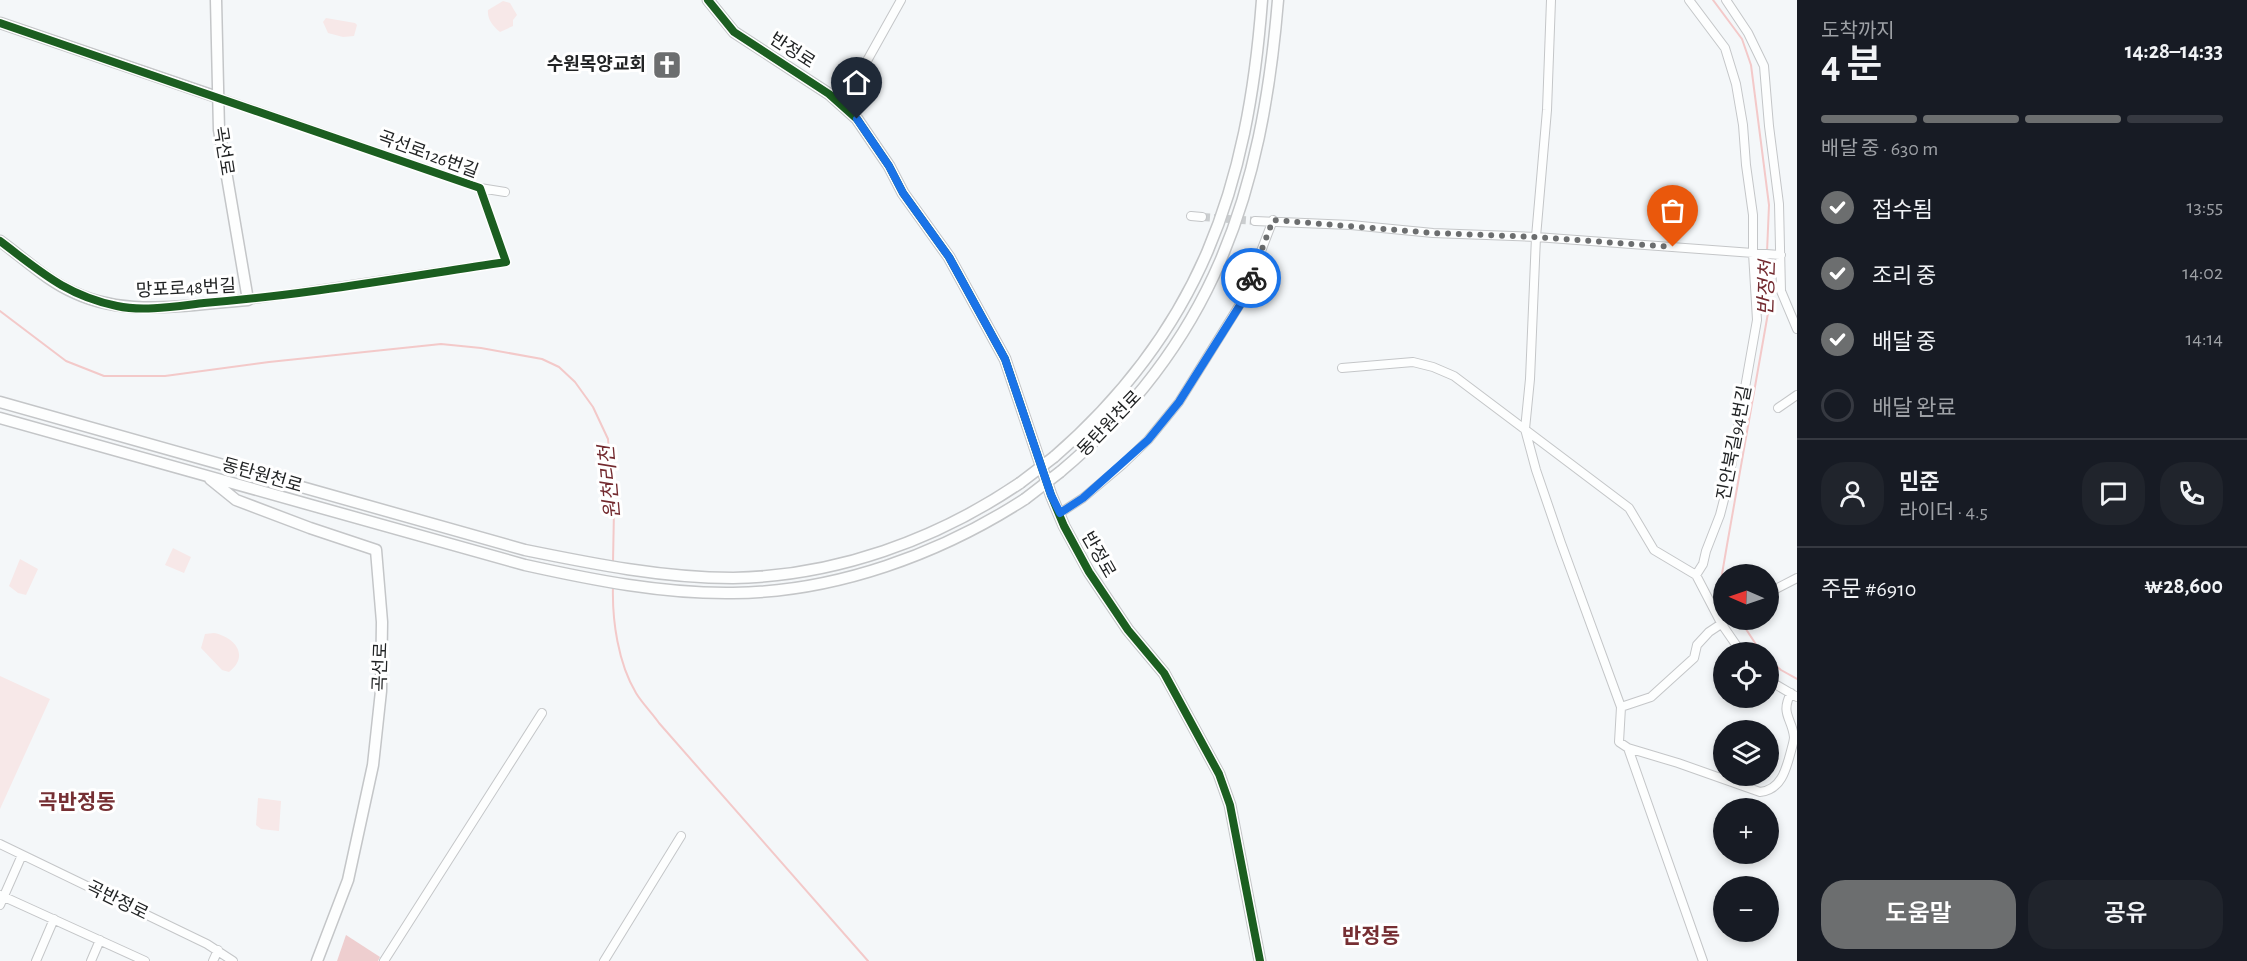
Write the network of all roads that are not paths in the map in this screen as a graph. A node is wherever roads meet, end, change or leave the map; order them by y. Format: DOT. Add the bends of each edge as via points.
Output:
graph roads {
  1 [pos="216,0"];
  2 [pos="708,0"];
  3 [pos="901,0"];
  4 [pos="1262,0"];
  5 [pos="1278,0"];
  6 [pos="1551,0"];
  7 [pos="1689,0"];
  8 [pos="1726,0"];
  9 [pos="0,23"];
  10 [pos="217,97"];
  11 [pos="835,99"];
  12 [pos="480,188"];
  13 [pos="505,192"];
  14 [pos="1191,216"];
  15 [pos="1202,217"];
  16 [pos="1273,220"];
  17 [pos="1255,221"];
  18 [pos="1536,237"];
  19 [pos="0,241"];
  20 [pos="1757,254"];
  21 [pos="1779,255"];
  22 [pos="248,300"];
  23 [pos="1797,330"];
  24 [pos="1342,368"];
  25 [pos="1797,395"];
  26 [pos="0,402"];
  27 [pos="1778,408"];
  28 [pos="0,418"];
  29 [pos="1525,429"];
  30 [pos="207,477"];
  31 [pos="1060,513"];
  32 [pos="1696,575"];
  33 [pos="1797,578"];
  34 [pos="1779,587"];
  35 [pos="1713,603"];
  36 [pos="1714,630"];
  37 [pos="1779,686"];
  38 [pos="1794,695"];
  39 [pos="1620,707"];
  40 [pos="542,713"];
  41 [pos="1628,748"];
  42 [pos="681,836"];
  43 [pos="0,844"];
  44 [pos="22,855"];
  45 [pos="1,899"];
  46 [pos="54,919"];
  47 [pos="100,940"];
  48 [pos="218,950"];
  49 [pos="36,961"];
  50 [pos="91,961"];
  51 [pos="145,961"];
  52 [pos="213,961"];
  53 [pos="233,961"];
  54 [pos="317,961"];
  55 [pos="384,961"];
  56 [pos="604,961"];
  57 [pos="1260,961"];
  58 [pos="1703,961"];
  1 -- 10 [label="main road, 곡선로"];
  2 -- 11 [label="main road, 반정로" via="734,32"];
  3 -- 11 [label="street" via="859,73"];
  4 -- 26 [label="main road, 동탄원천로, bridge" via="1247,121 1229,194 1205,260 1148,359 1083,432 1020,483 964,518 849,562 734,578 597,565 525,550"];
  5 -- 30 [label="main road, 동탄원천로, bridge" via="1267,99 1241,208 1212,281 1174,348 1140,396 1091,447 1025,498 964,535 848,577 775,590 690,592 597,580 525,565"];
  6 -- 18 [label="street"];
  7 -- 20 [label="street, 진안북길94번길" via="1725,48 1736,84"];
  8 -- 21 [label="street" via="1764,66 1779,204"];
  9 -- 10 [label="main road"];
  10 -- 12 [label="street, 곡선로126번길"];
  10 -- 22 [label="main road, 곡선로" via="219,130"];
  11 -- 31 [label="main road, 반정로" via="857,119 949,257 984,318 1005,359"];
  12 -- 13 [label="street"];
  12 -- 22 [label="street, 곡선로126번길" via="506,262"];
  14 -- 15 [label="street"];
  16 -- 17 [label="street"];
  16 -- 18 [label="street"];
  16 -- 31 [label="street" via="1242,302 1179,402 1122,465"];
  18 -- 20 [label="street"];
  18 -- 29 [label="street"];
  19 -- 22 [label="main road, 망포로48번길" via="41,274 76,294 119,307"];
  20 -- 21 [label="street"];
  20 -- 32 [label="street, 진안북길94번길" via="1757,320 1744,400 1720,515"];
  21 -- 23 [label="street" via="1781,291"];
  24 -- 29 [label="street" via="1413,362 1433,367 1454,376"];
  25 -- 27 [label="street"];
  28 -- 30 [label="main road, 동탄원천로"];
  29 -- 32 [label="street" via="1629,508 1654,550"];
  29 -- 39 [label="street"];
  30 -- 54 [label="main road, 곡선로" via="236,500 376,550 382,634 373,765 348,880"];
  31 -- 57 [label="main road, 반정로" via="1089,572 1128,630 1164,673 1219,774 1230,805"];
  32 -- 35 [label="street"];
  33 -- 34 [label="street"];
  36 -- 39 [label="street" via="1697,645 1694,658 1652,697"];
  37 -- 38 [label="street"];
  38 -- 41 [label="street" via="1785,703 1785,711 1794,738 1786,769 1770,791 1760,792"];
  39 -- 41 [label="street" via="1619,742"];
  40 -- 55 [label="street"];
  41 -- 58 [label="street"];
  42 -- 56 [label="street"];
  43 -- 44 [label="street, 곡반정로"];
  44 -- 45 [label="street"];
  44 -- 48 [label="street, 곡반정로"];
  45 -- 46 [label="street"];
  46 -- 47 [label="street"];
  46 -- 49 [label="street"];
  47 -- 50 [label="street"];
  47 -- 51 [label="street"];
  48 -- 52 [label="street"];
  48 -- 53 [label="street, 곡반정로"];
}
